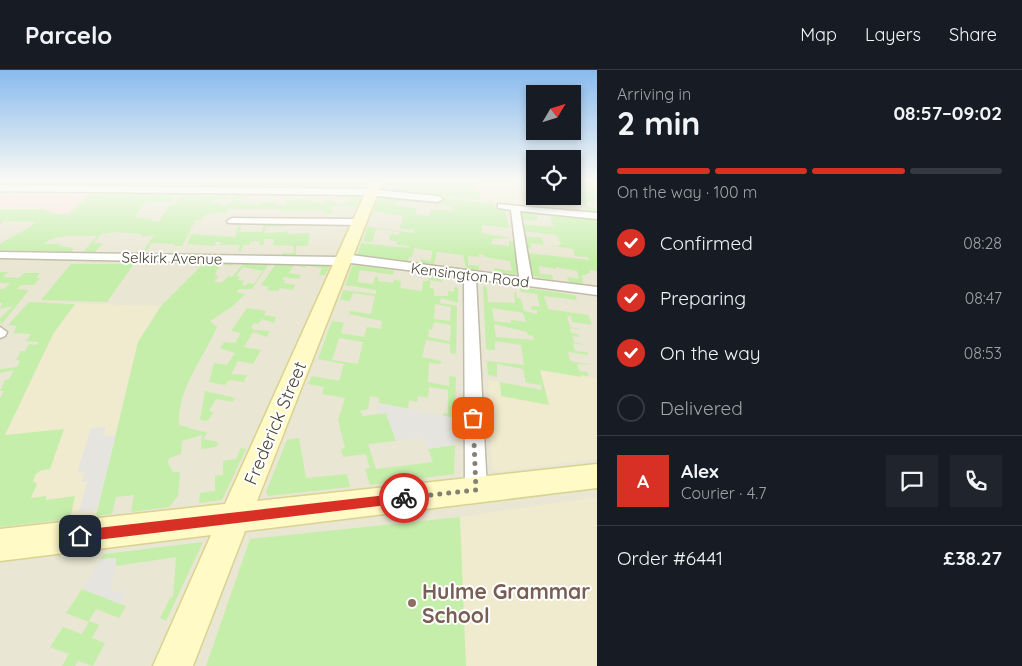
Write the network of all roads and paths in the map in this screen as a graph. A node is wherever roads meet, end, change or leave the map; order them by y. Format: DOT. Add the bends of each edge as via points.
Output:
graph roads {
  1 [pos="515,207"];
  2 [pos="366,208"];
  3 [pos="552,208"];
  4 [pos="597,216"];
  5 [pos="232,221"];
  6 [pos="360,222"];
  7 [pos="0,255"];
  8 [pos="343,260"];
  9 [pos="470,274"];
  10 [pos="526,282"];
  11 [pos="594,291"];
  12 [pos="597,306"];
  13 [pos="597,476"];
  14 [pos="476,490"];
  15 [pos="235,517"];
  16 [pos="0,545"];
  17 [pos="173,666"];
  1 -- 10 [label="street"];
  2 -- 6 [label="main road, Frederick Street"];
  3 -- 4 [label="street"];
  5 -- 6 [label="street"];
  6 -- 8 [label="main road, Frederick Street"];
  7 -- 8 [label="street, Selkirk Avenue"];
  8 -- 9 [label="street, Kensington Road"];
  8 -- 15 [label="main road, Frederick Street"];
  9 -- 10 [label="street, Kensington Road"];
  9 -- 14 [label="street"];
  10 -- 11 [label="street, Kensington Road"];
  11 -- 12 [label="street"];
  13 -- 14 [label="main road"];
  14 -- 15 [label="main road"];
  15 -- 16 [label="main road"];
  15 -- 17 [label="main road, Frederick Street"];
}
